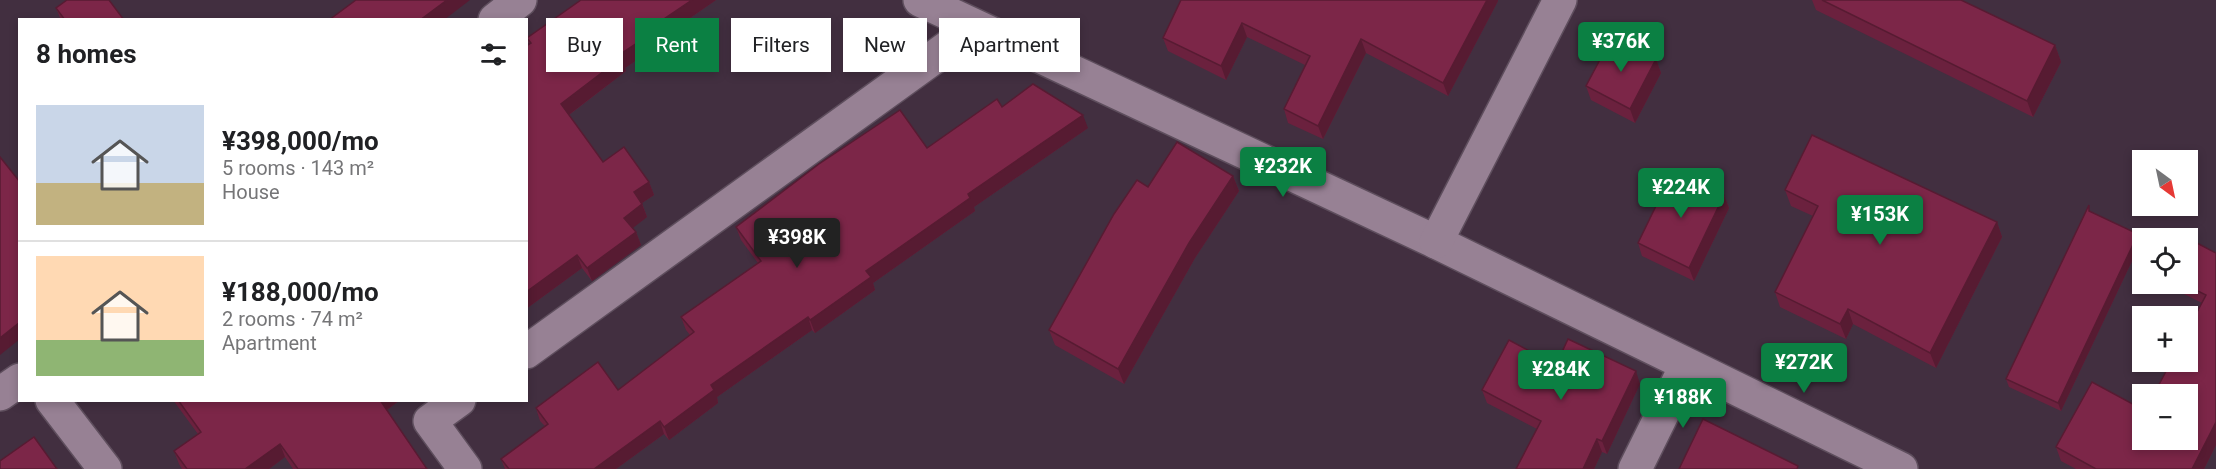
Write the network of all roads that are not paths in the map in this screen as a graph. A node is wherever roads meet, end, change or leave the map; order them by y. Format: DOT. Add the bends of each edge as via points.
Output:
graph roads {
  1 [pos="520,0"];
  2 [pos="920,0"];
  3 [pos="1560,0"];
  4 [pos="498,18"];
  5 [pos="957,18"];
  6 [pos="939,54"];
  7 [pos="1072,72"];
  8 [pos="1436,242"];
  9 [pos="528,351"];
  10 [pos="1686,366"];
  11 [pos="18,381"];
  12 [pos="0,394"];
  13 [pos="54,402"];
  14 [pos="452,402"];
  15 [pos="422,411"];
  16 [pos="105,469"];
  17 [pos="465,469"];
  18 [pos="1635,469"];
  19 [pos="1901,469"];
  1 -- 4 [label="street"];
  2 -- 5 [label="street"];
  3 -- 8 [label="street"];
  6 -- 9 [label="street"];
  7 -- 8 [label="street"];
  8 -- 10 [label="street"];
  10 -- 18 [label="street"];
  10 -- 19 [label="street"];
  11 -- 12 [label="street"];
  13 -- 16 [label="street"];
  14 -- 15 [label="street"];
  15 -- 17 [label="street"];
}
